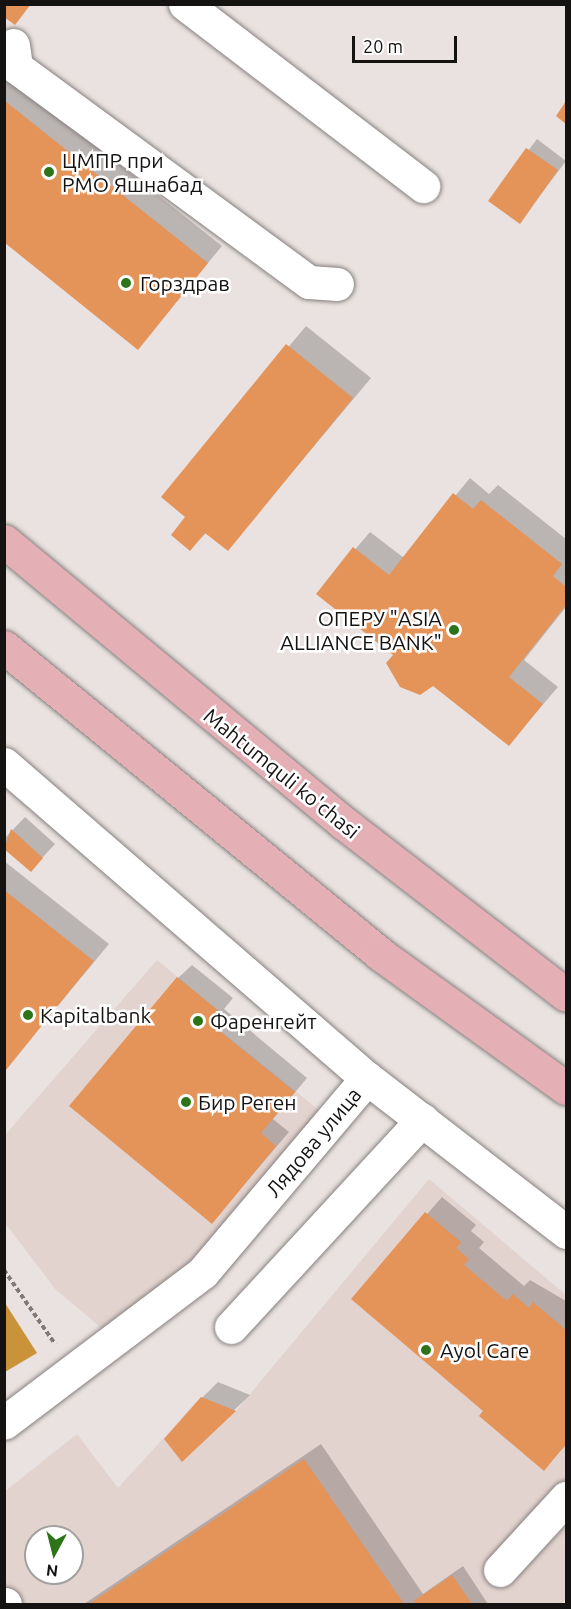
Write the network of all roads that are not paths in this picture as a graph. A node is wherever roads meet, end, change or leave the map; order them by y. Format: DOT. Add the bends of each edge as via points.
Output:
graph roads {
  1 [pos="185,4"];
  2 [pos="13,45"];
  3 [pos="423,186"];
  4 [pos="337,284"];
  5 [pos="4,541"];
  6 [pos="4,647"];
  7 [pos="4,764"];
  8 [pos="567,995"];
  9 [pos="367,1077"];
  10 [pos="567,1088"];
  11 [pos="422,1120"];
  12 [pos="567,1232"];
  13 [pos="231,1327"];
  14 [pos="4,1423"];
  15 [pos="567,1498"];
  16 [pos="500,1570"];
  1 -- 3 [label="lane"];
  2 -- 4 [label="lane" via="16,67 309,282"];
  5 -- 8 [label="main road, Mahtumquli ko'chasi" via="345,824"];
  6 -- 10 [label="main road" via="380,954"];
  7 -- 9 [label="lane, Лядова улица"];
  9 -- 11 [label="lane"];
  9 -- 14 [label="lane, Лядова улица" via="202,1273"];
  11 -- 12 [label="lane"];
  11 -- 13 [label="lane"];
  15 -- 16 [label="lane"];
}
